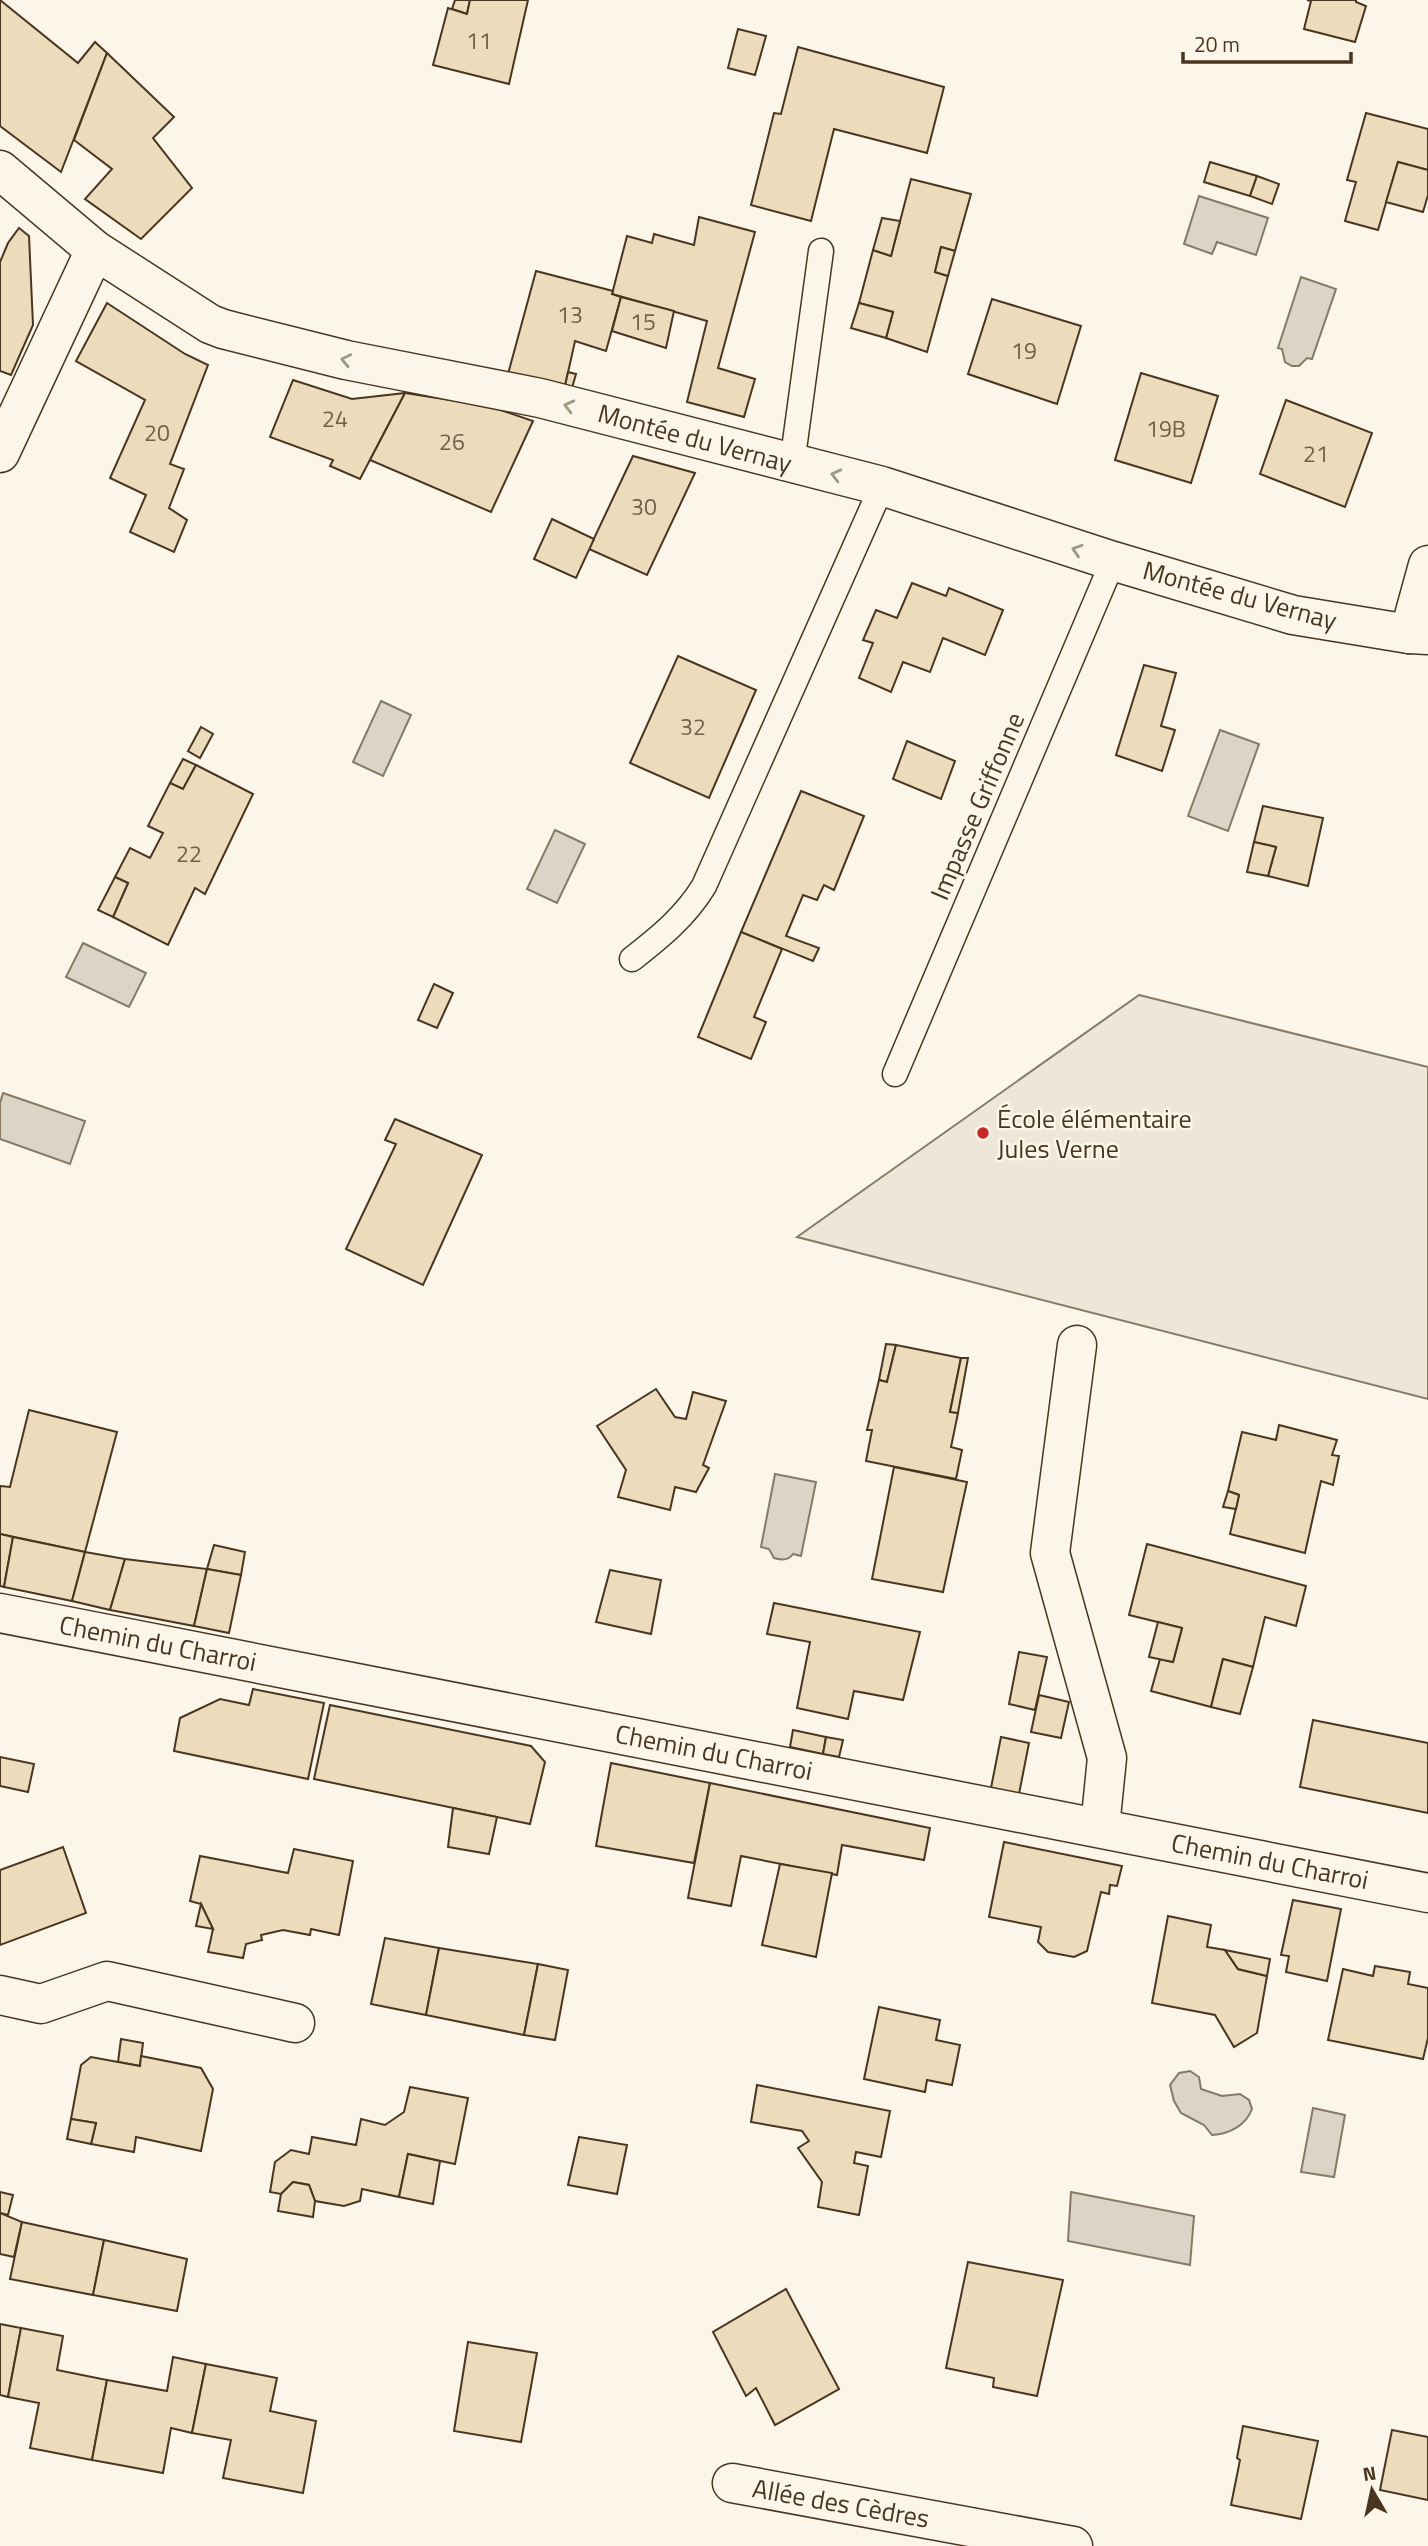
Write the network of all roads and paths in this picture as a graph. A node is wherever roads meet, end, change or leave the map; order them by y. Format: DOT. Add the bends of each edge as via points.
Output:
graph roads {
  1 [pos="0,170"];
  2 [pos="95,250"];
  3 [pos="821,251"];
  4 [pos="0,453"];
  5 [pos="792,464"];
  6 [pos="882,486"];
  7 [pos="1113,561"];
  8 [pos="1428,565"];
  9 [pos="1418,634"];
  10 [pos="632,959"];
  11 [pos="895,1074"];
  12 [pos="1077,1345"];
  13 [pos="0,1613"];
  14 [pos="1100,1827"];
  15 [pos="1428,1893"];
  16 [pos="0,1995"];
  17 [pos="295,2023"];
  18 [pos="732,2483"];
  19 [pos="1073,2546"];
  1 -- 2 [label="street, Montée du Vernay"];
  2 -- 4 [label="street"];
  5 -- 2 [label="street, Montée du Vernay, one-way" via="540,398 346,360 223,328"];
  3 -- 5 [label="lane"];
  6 -- 5 [label="street, Montée du Vernay, one-way"];
  7 -- 6 [label="street, Montée du Vernay, one-way"];
  6 -- 10 [label="lane" via="704,886 667,932"];
  7 -- 9 [label="street, Montée du Vernay" via="1293,615"];
  7 -- 11 [label="lane, Impasse Griffonne"];
  8 -- 9 [label="street"];
  12 -- 14 [label="street" via="1050,1553 1107,1758"];
  13 -- 14 [label="street, Chemin du Charroi"];
  14 -- 15 [label="street, Chemin du Charroi"];
  16 -- 17 [label="street" via="41,2004 107,1981"];
  18 -- 19 [label="street, Allée des Cèdres"];
}
